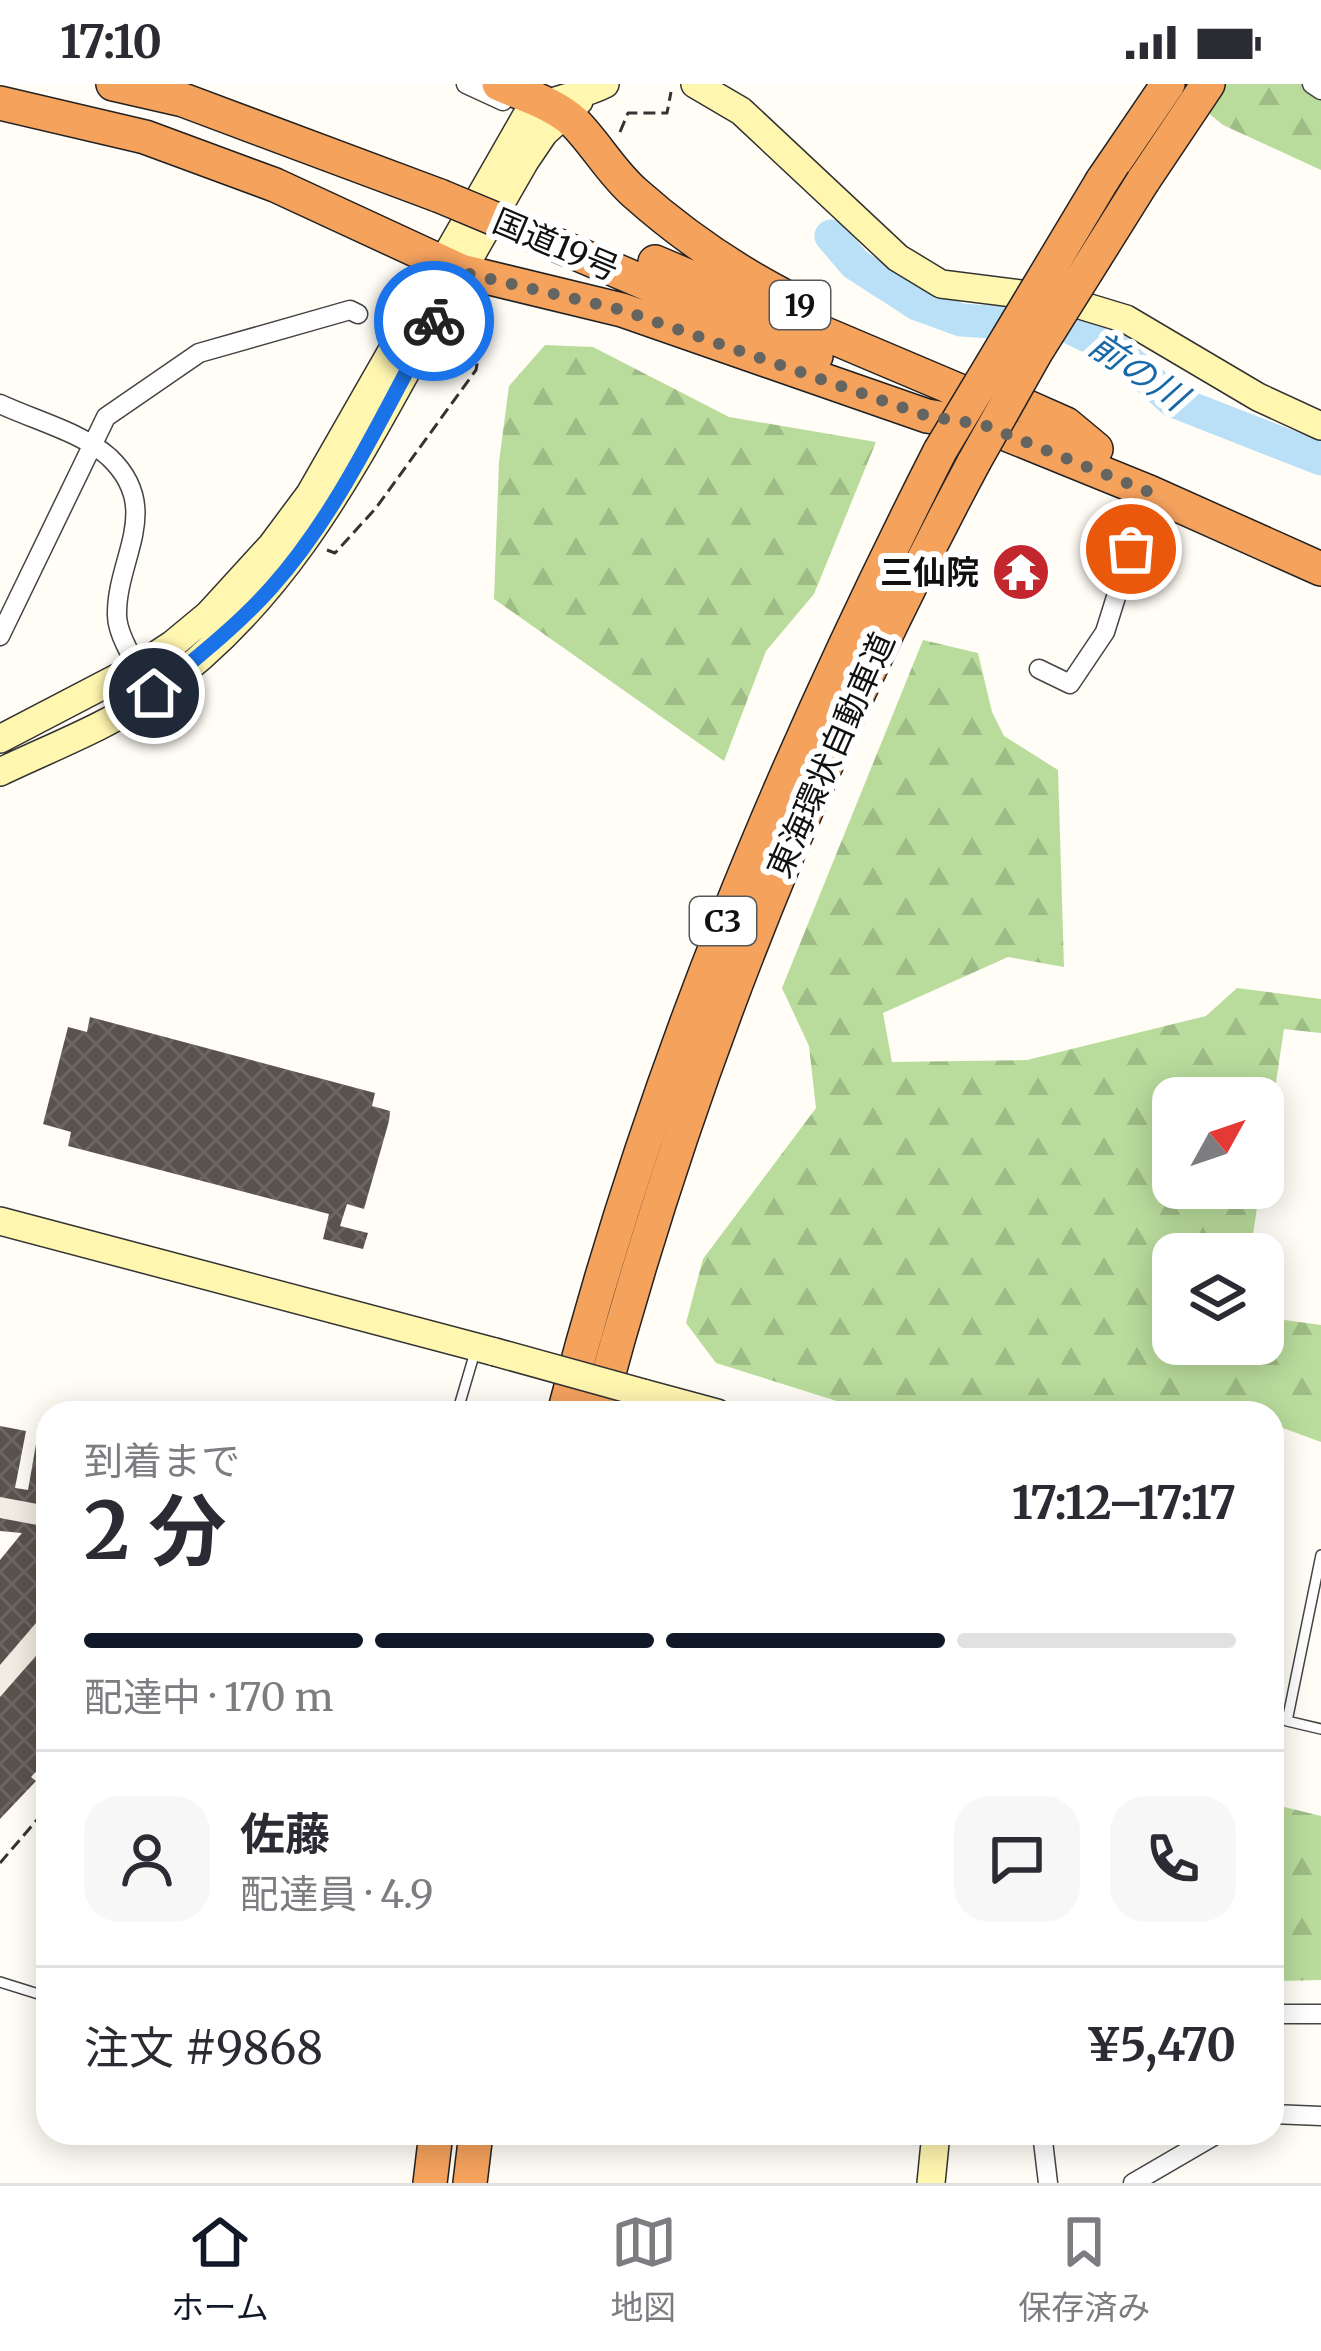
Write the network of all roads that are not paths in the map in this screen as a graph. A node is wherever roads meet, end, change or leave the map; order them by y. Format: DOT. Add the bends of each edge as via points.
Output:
graph roads {
  1 [pos="113,84"];
  2 [pos="204,84"];
  3 [pos="466,84"];
  4 [pos="499,84"];
  5 [pos="695,84"];
  6 [pos="1168,84"];
  7 [pos="1208,84"];
  8 [pos="1312,84"];
  9 [pos="1321,89"];
  10 [pos="565,102"];
  11 [pos="0,103"];
  12 [pos="444,187"];
  13 [pos="527,221"];
  14 [pos="450,267"];
  15 [pos="358,314"];
  16 [pos="0,404"];
  17 [pos="984,425"];
  18 [pos="1321,426"];
  19 [pos="90,445"];
  20 [pos="1096,448"];
  21 [pos="1149,492"];
  22 [pos="1321,543"];
  23 [pos="1321,569"];
  24 [pos="0,636"];
  25 [pos="138,668"];
  26 [pos="1039,669"];
  27 [pos="154,693"];
  28 [pos="0,739"];
  29 [pos="0,772"];
  30 [pos="0,1221"];
  31 [pos="486,1350"];
  32 [pos="463,1401"];
  33 [pos="567,1401"];
  34 [pos="601,1401"];
  35 [pos="673,1401"];
  36 [pos="1321,1555"];
  37 [pos="1321,1729"];
  38 [pos="0,1982"];
  39 [pos="36,1993"];
  40 [pos="1284,2014"];
  41 [pos="1321,2014"];
  42 [pos="1284,2114"];
  43 [pos="1321,2116"];
  44 [pos="435,2145"];
  45 [pos="475,2145"];
  46 [pos="935,2145"];
  47 [pos="1043,2145"];
  48 [pos="1198,2145"];
  49 [pos="430,2183"];
  50 [pos="470,2183"];
  51 [pos="931,2183"];
  52 [pos="1048,2183"];
  53 [pos="1133,2183"];
  1 -- 12 [label="highway, 国道19号 / 19"];
  2 -- 12 [label="highway, 国道19号 / 19" via="330,128"];
  3 -- 10 [label="street"];
  4 -- 10 [label="highway, 19"];
  5 -- 18 [label="main road" via="741,111 898,258 941,284 1060,299 1126,319"];
  6 -- 33 [label="highway, 東海環状自動車道 / C3, bridge" via="940,452 856,616 719,930 628,1186"];
  7 -- 34 [label="highway, 東海環状自動車道 / C3, bridge" via="974,462 811,791 662,1190"];
  8 -- 9 [label="street"];
  10 -- 14 [label="main road"];
  10 -- 20 [label="highway, 19" via="631,190 738,271 1066,424"];
  11 -- 14 [label="highway, 19" via="145,137 275,184"];
  12 -- 13 [label="highway, 国道19号 / 19"];
  13 -- 17 [label="highway, 国道19号 / 19"];
  13 -- 20 [label="highway, 国道19号 / 19"];
  14 -- 17 [label="highway, 19" via="622,310 927,416"];
  14 -- 25 [label="main road" via="285,528 208,615"];
  14 -- 27 [label="main road" via="349,475 295,557 233,628"];
  15 -- 19 [label="street" via="199,353 106,417"];
  16 -- 19 [label="street"];
  17 -- 21 [label="highway, 国道19号 / 19"];
  19 -- 24 [label="street"];
  19 -- 25 [label="street" via="122,474 137,517 116,621"];
  20 -- 22 [label="highway, 国道19号 / 19"];
  21 -- 23 [label="highway, 国道19号 / 19"];
  21 -- 26 [label="street" via="1105,632 1070,684"];
  25 -- 27 [label="street"];
  25 -- 28 [label="main road"];
  27 -- 29 [label="main road"];
  30 -- 31 [label="main road"];
  31 -- 32 [label="lane"];
  31 -- 35 [label="main road, bridge"];
  36 -- 37 [label="lane" via="1287,1721"];
  38 -- 39 [label="lane"];
  40 -- 41 [label="street"];
  42 -- 43 [label="street"];
  44 -- 49 [label="highway"];
  45 -- 50 [label="highway"];
  46 -- 51 [label="main road"];
  47 -- 52 [label="street"];
  48 -- 53 [label="street"];
}
